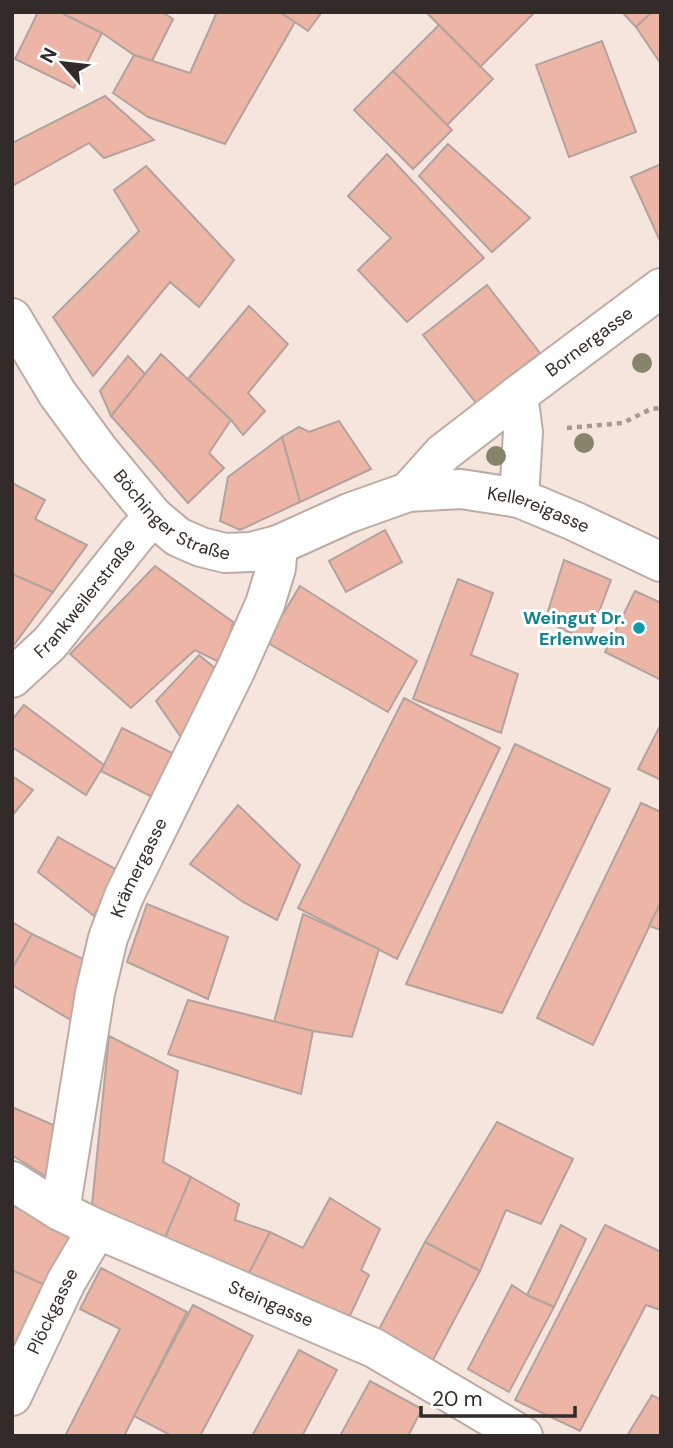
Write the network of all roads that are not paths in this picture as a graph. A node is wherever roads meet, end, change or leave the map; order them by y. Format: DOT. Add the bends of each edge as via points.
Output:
graph roads {
  1 [pos="661,288"];
  2 [pos="12,318"];
  3 [pos="520,413"];
  4 [pos="408,492"];
  5 [pos="519,498"];
  6 [pos="154,517"];
  7 [pos="278,545"];
  8 [pos="661,562"];
  9 [pos="12,678"];
  10 [pos="12,1181"];
  11 [pos="60,1211"];
  12 [pos="97,1229"];
  13 [pos="12,1396"];
  14 [pos="523,1436"];
  1 -- 3 [label="street, Bornergasse"];
  2 -- 6 [label="street, Böchinger Straße" via="57,393"];
  3 -- 4 [label="street, Bornergasse" via="443,453"];
  3 -- 5 [label="street"];
  4 -- 5 [label="street, Kellereigasse" via="461,489"];
  4 -- 7 [label="street, Böchinger Straße"];
  5 -- 8 [label="street, Kellereigasse"];
  6 -- 7 [label="street, Böchinger Straße" via="178,537 225,553"];
  6 -- 9 [label="street, Frankweilerstraße" via="50,643"];
  7 -- 11 [label="street, Krämergasse" via="265,604 107,938"];
  10 -- 11 [label="street, Steingasse"];
  11 -- 12 [label="street, Steingasse"];
  12 -- 13 [label="street, Plöckgasse" via="66,1282"];
  12 -- 14 [label="street, Steingasse" via="374,1348"];
}
